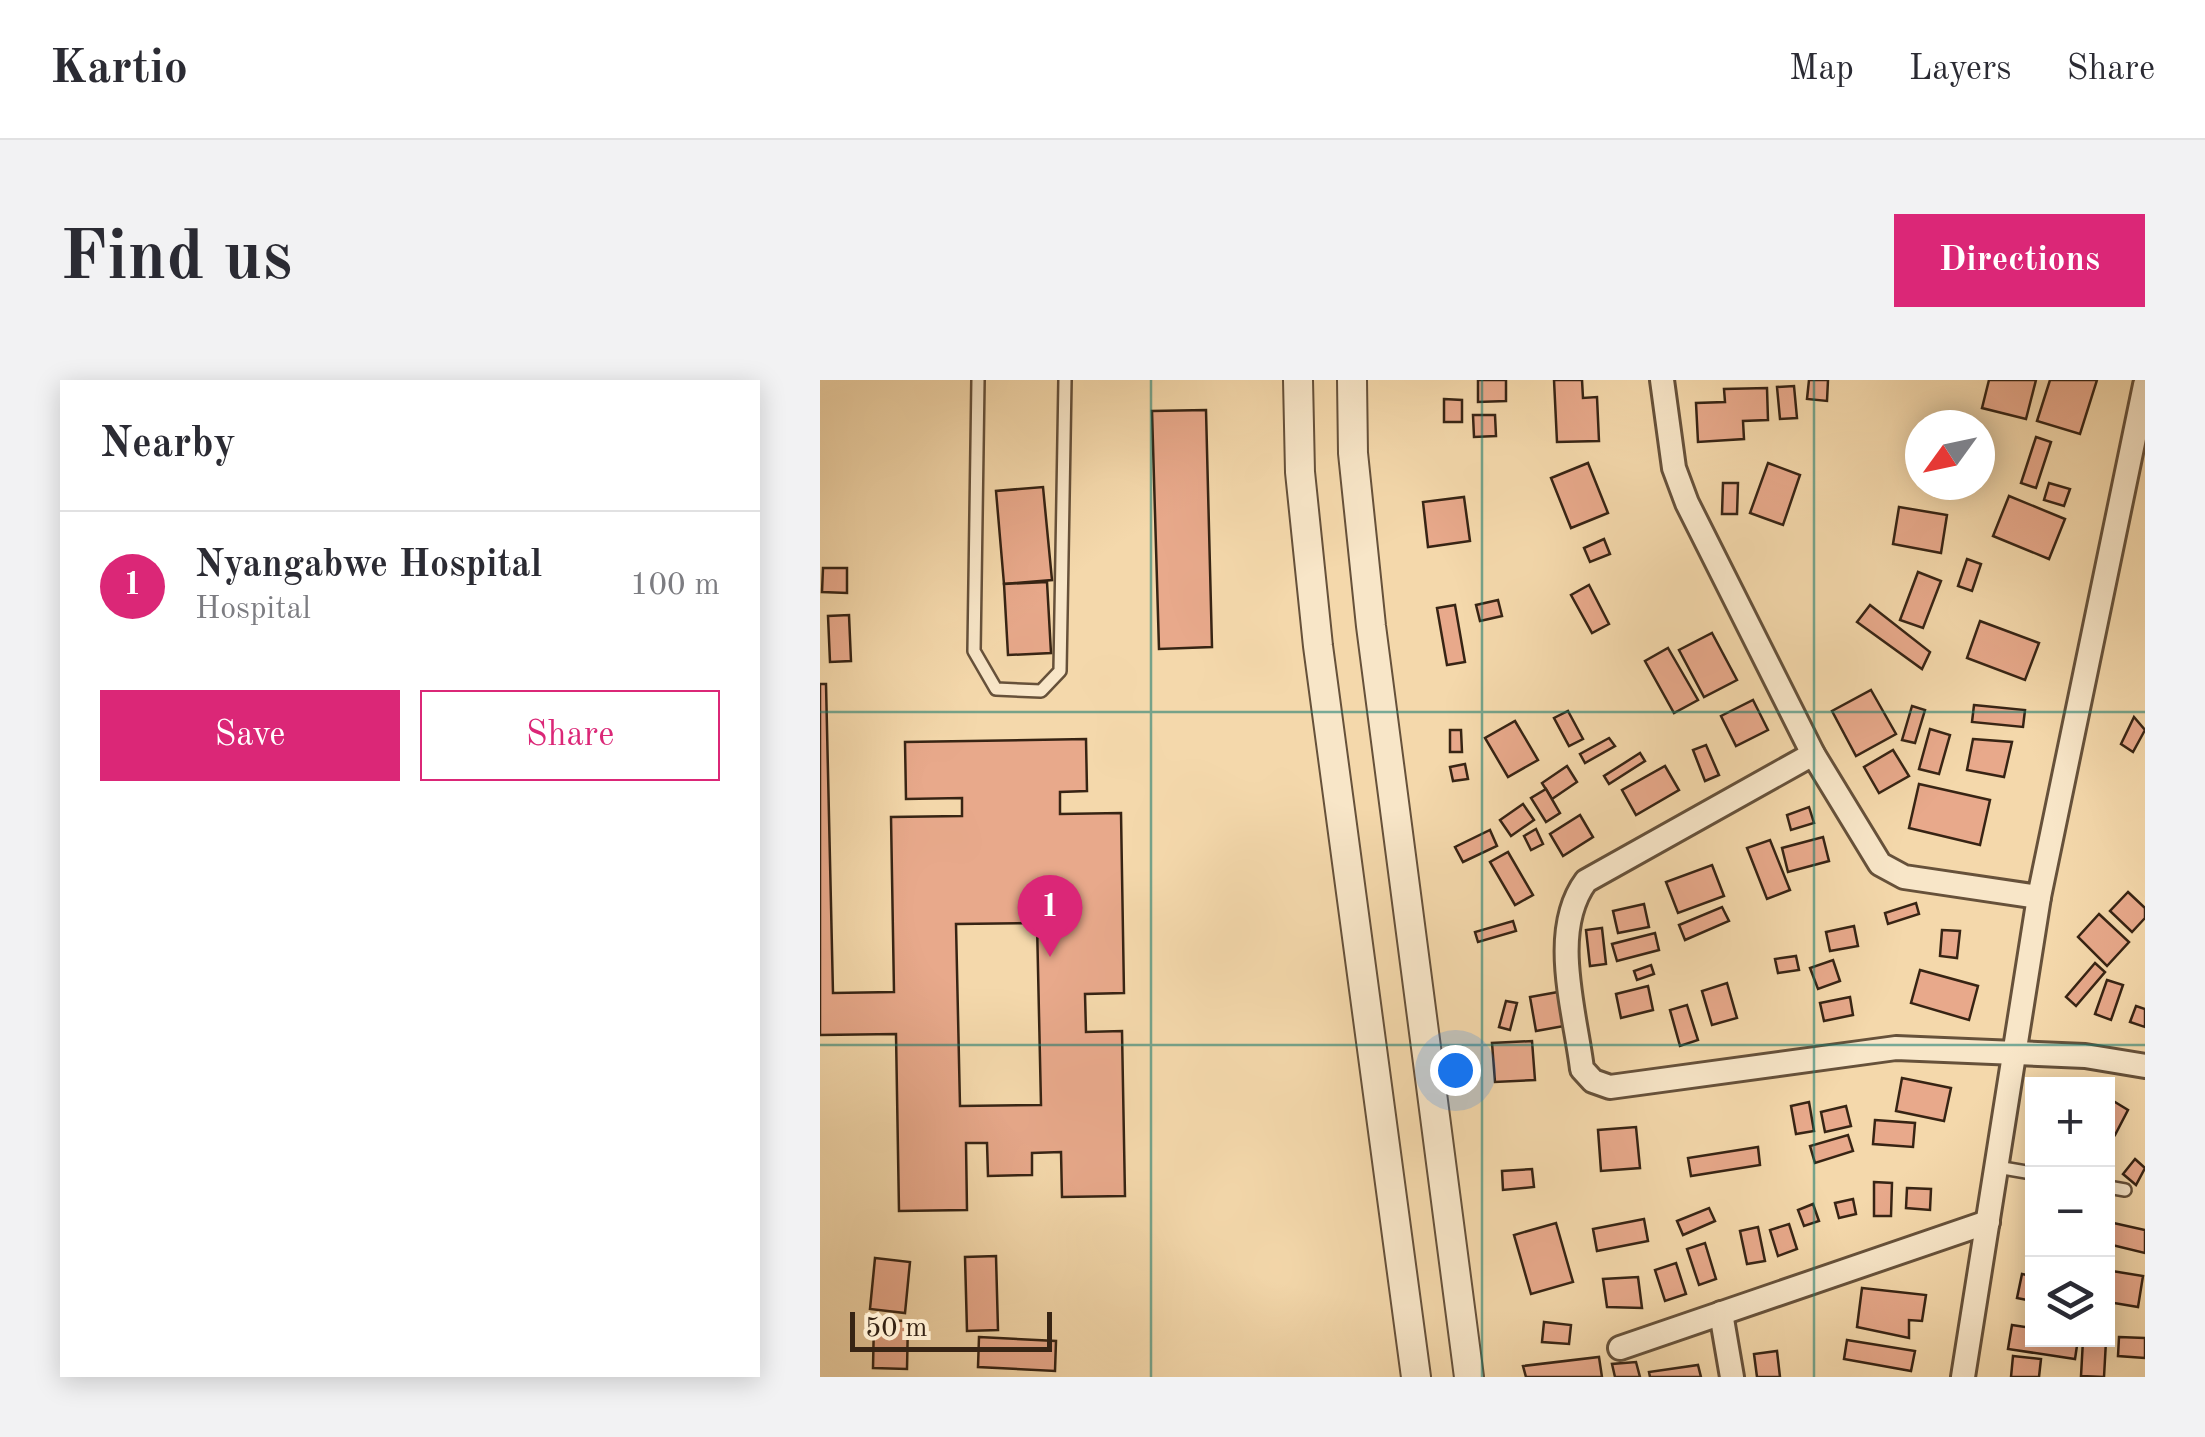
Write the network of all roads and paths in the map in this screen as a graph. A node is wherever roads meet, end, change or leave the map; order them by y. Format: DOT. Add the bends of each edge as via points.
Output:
graph roads {
  1 [pos="978,380"];
  2 [pos="1065,380"];
  3 [pos="1298,380"];
  4 [pos="1352,380"];
  5 [pos="1662,380"];
  6 [pos="2145,385"];
  7 [pos="1814,754"];
  8 [pos="2040,896"];
  9 [pos="2016,1054"];
  10 [pos="2145,1066"];
  11 [pos="1997,1166"];
  12 [pos="2025,1172"];
  13 [pos="2115,1188"];
  14 [pos="2125,1190"];
  15 [pos="1988,1222"];
  16 [pos="1722,1313"];
  17 [pos="1620,1348"];
  18 [pos="1416,1377"];
  19 [pos="1469,1377"];
  20 [pos="1732,1377"];
  21 [pos="1962,1377"];
  1 -- 2 [label="lane" via="974,651 996,689 1016,692 1040,691 1060,671"];
  3 -- 18 [label="street" via="1318,646"];
  4 -- 19 [label="street" via="1371,626"];
  5 -- 7 [label="street" via="1670,451 1687,503"];
  6 -- 8 [label="street"];
  7 -- 8 [label="street" via="1880,864 1904,877"];
  7 -- 9 [label="street" via="1586,881 1571,902 1566,927 1582,1070 1610,1087 1896,1048"];
  8 -- 9 [label="street"];
  9 -- 10 [label="street"];
  9 -- 11 [label="street"];
  11 -- 12 [label="lane"];
  11 -- 15 [label="street"];
  13 -- 14 [label="lane"];
  15 -- 16 [label="street"];
  15 -- 21 [label="street"];
  16 -- 17 [label="street"];
  16 -- 20 [label="street"];
}
